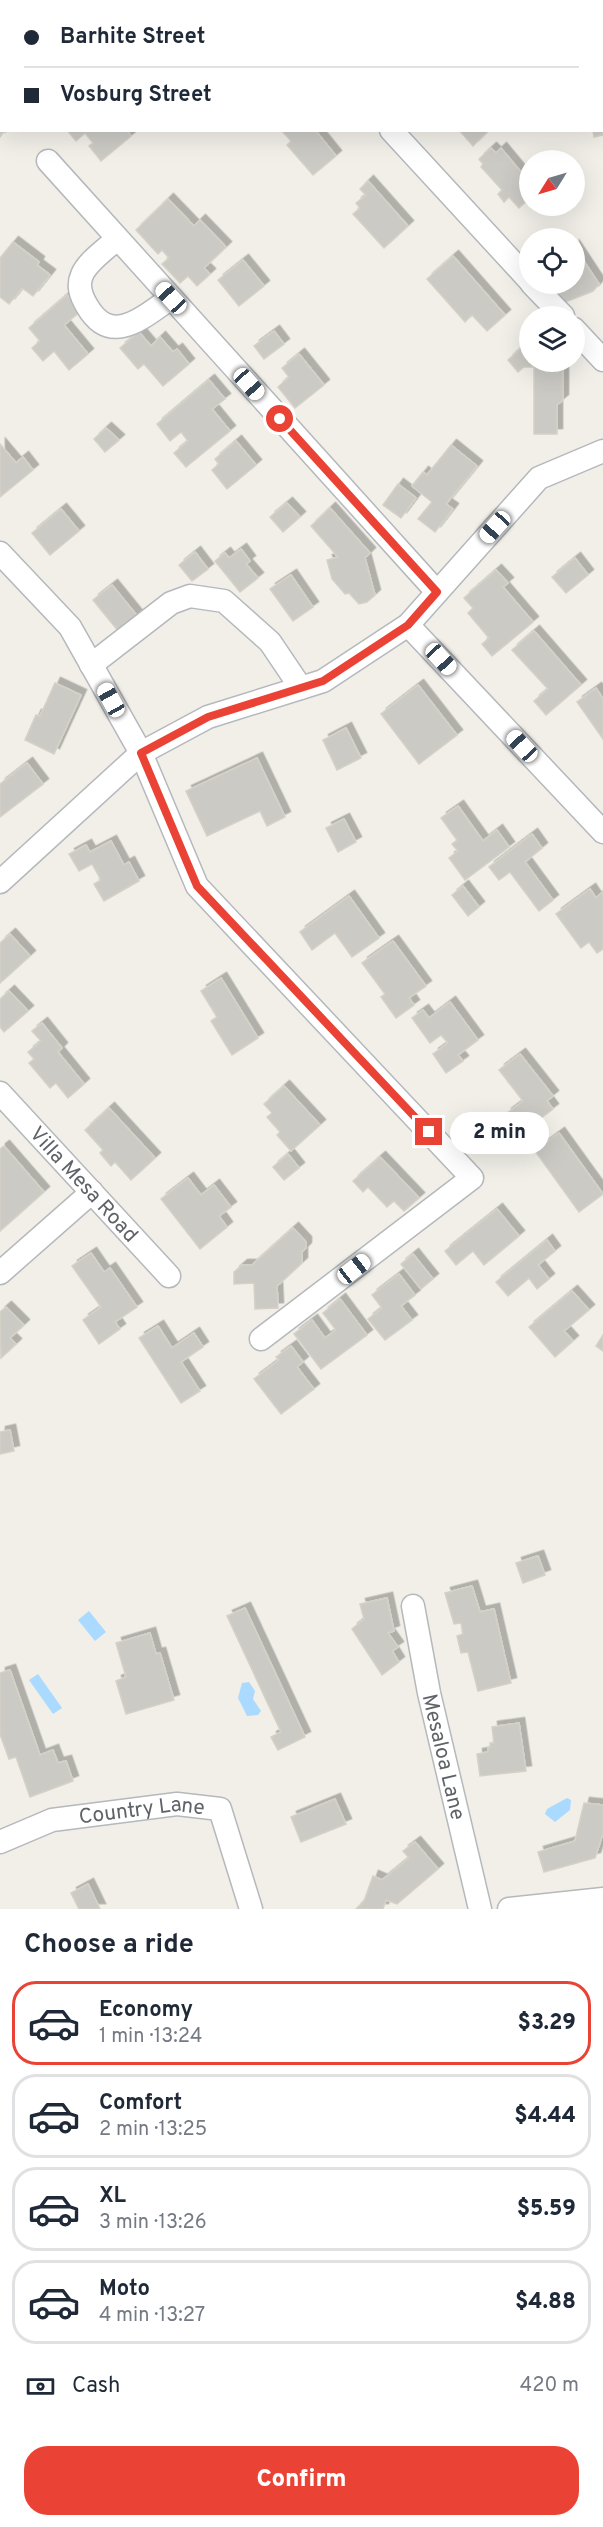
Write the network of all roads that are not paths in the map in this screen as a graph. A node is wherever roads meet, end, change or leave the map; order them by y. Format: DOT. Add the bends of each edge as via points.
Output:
graph roads {
  1 [pos="393,132"];
  2 [pos="53,167"];
  3 [pos="117,239"];
  4 [pos="519,269"];
  5 [pos="542,294"];
  6 [pos="171,298"];
  7 [pos="554,306"];
  8 [pos="585,341"];
  9 [pos="603,360"];
  10 [pos="603,451"];
  11 [pos="0,553"];
  12 [pos="437,592"];
  13 [pos="408,625"];
  14 [pos="91,665"];
  15 [pos="301,688"];
  16 [pos="141,753"];
  17 [pos="603,832"];
  18 [pos="0,882"];
  19 [pos="0,1093"];
  20 [pos="92,1192"];
  21 [pos="0,1273"];
  22 [pos="169,1276"];
  23 [pos="261,1339"];
  24 [pos="413,1606"];
  25 [pos="0,1842"];
  26 [pos="603,1899"];
  27 [pos="251,1909"];
  28 [pos="480,1909"];
  29 [pos="509,1909"];
  1 -- 4 [label="street"];
  2 -- 3 [label="street"];
  3 -- 6 [label="street"];
  3 -- 6 [label="street" via="82,273 78,285 92,315 107,327 123,327"];
  5 -- 7 [label="street"];
  6 -- 12 [label="street"];
  8 -- 9 [label="street"];
  10 -- 12 [label="street" via="539,478"];
  11 -- 14 [label="street" via="70,627"];
  12 -- 13 [label="street"];
  13 -- 15 [label="street" via="323,681"];
  13 -- 17 [label="street"];
  14 -- 15 [label="street" via="171,603 190,596 224,601 270,642"];
  14 -- 16 [label="street"];
  15 -- 16 [label="street" via="208,717"];
  16 -- 18 [label="street"];
  16 -- 23 [label="street" via="197,886 472,1178"];
  19 -- 20 [label="street, Villa Mesa Road"];
  20 -- 21 [label="street"];
  20 -- 22 [label="street, Villa Mesa Road"];
  24 -- 28 [label="street, Mesaloa Lane" via="429,1693"];
  25 -- 27 [label="street, Country Lane" via="52,1820 177,1804 220,1809"];
  26 -- 29 [label="street"];
}
